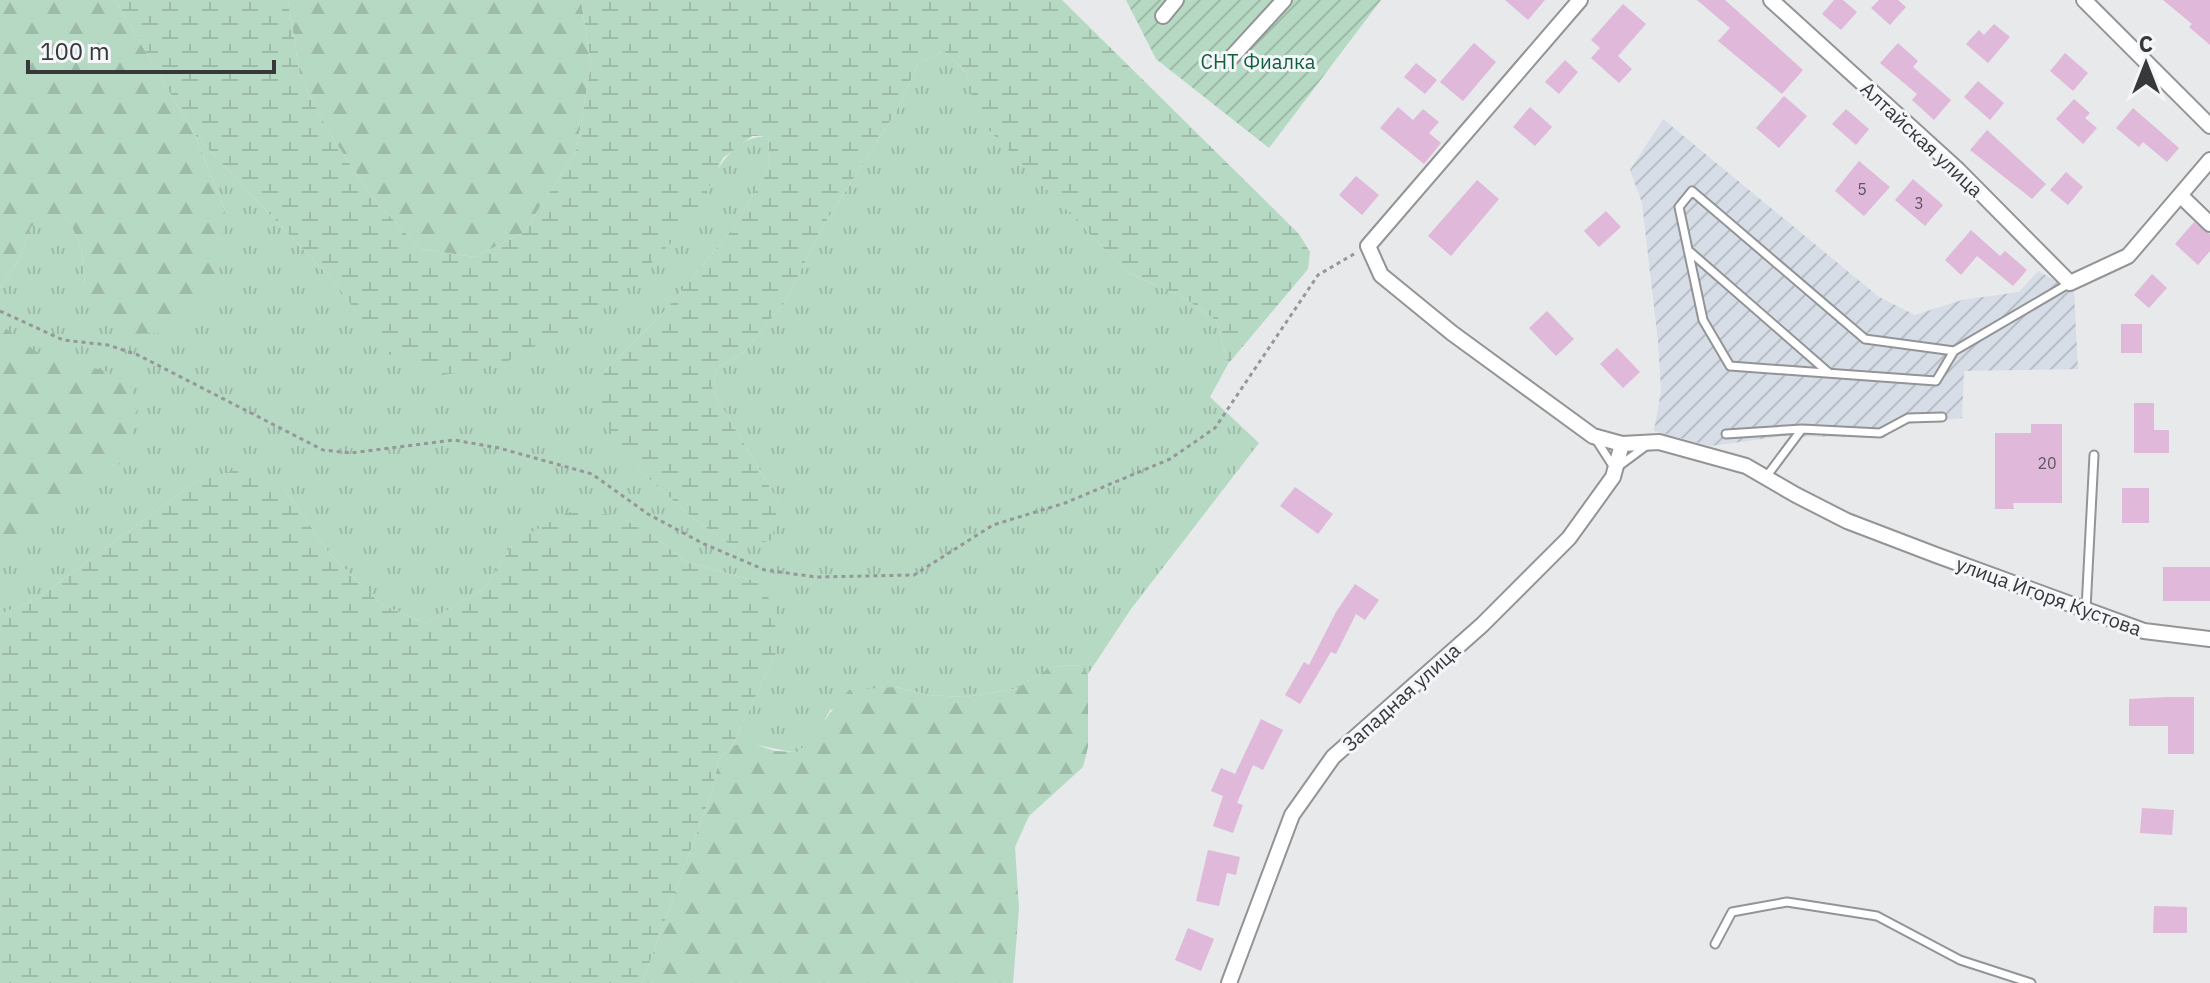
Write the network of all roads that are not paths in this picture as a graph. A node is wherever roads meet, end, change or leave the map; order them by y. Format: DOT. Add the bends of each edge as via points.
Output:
graph roads {
  1 [pos="1176,0"];
  2 [pos="1284,0"];
  3 [pos="1580,0"];
  4 [pos="1771,0"];
  5 [pos="2084,0"];
  6 [pos="1163,16"];
  7 [pos="1229,60"];
  8 [pos="2210,126"];
  9 [pos="2210,160"];
  10 [pos="2181,196"];
  11 [pos="2210,224"];
  12 [pos="1686,248"];
  13 [pos="2070,283"];
  14 [pos="1954,351"];
  15 [pos="1831,374"];
  16 [pos="1942,417"];
  17 [pos="1802,429"];
  18 [pos="1726,434"];
  19 [pos="1593,436"];
  20 [pos="1651,442"];
  21 [pos="1622,444"];
  22 [pos="2094,455"];
  23 [pos="1615,469"];
  24 [pos="1766,477"];
  25 [pos="2086,610"];
  26 [pos="2210,639"];
  27 [pos="1715,944"];
  28 [pos="1229,983"];
  29 [pos="2031,983"];
  1 -- 6 [label="street"];
  2 -- 7 [label="street"];
  3 -- 19 [label="street" via="1368,246 1381,275"];
  4 -- 13 [label="street, Алтайская улица" via="1958,170"];
  5 -- 8 [label="street"];
  9 -- 10 [label="street"];
  10 -- 11 [label="street"];
  10 -- 13 [label="street" via="2128,256"];
  12 -- 14 [label="lane" via="1679,207 1692,191 1865,339"];
  12 -- 15 [label="lane"];
  12 -- 15 [label="lane" via="1703,320 1730,366"];
  13 -- 14 [label="lane"];
  14 -- 15 [label="lane" via="1936,381"];
  16 -- 17 [label="lane" via="1908,418 1880,433"];
  17 -- 18 [label="lane"];
  17 -- 24 [label="lane"];
  19 -- 21 [label="street, улица Игоря Кустова"];
  19 -- 23 [label="lane"];
  20 -- 21 [label="street, улица Игоря Кустова"];
  20 -- 23 [label="lane"];
  20 -- 24 [label="street, улица Игоря Кустова" via="1746,466"];
  21 -- 23 [label="street, Западная улица"];
  22 -- 25 [label="lane"];
  23 -- 28 [label="street, Западная улица" via="1569,538 1522,587 1333,757 1292,815"];
  24 -- 25 [label="street, улица Игоря Кустова" via="1847,521"];
  25 -- 26 [label="street, улица Игоря Кустова" via="2144,631"];
  27 -- 29 [label="lane" via="1732,912 1787,902 1877,916 1960,960"];
}
